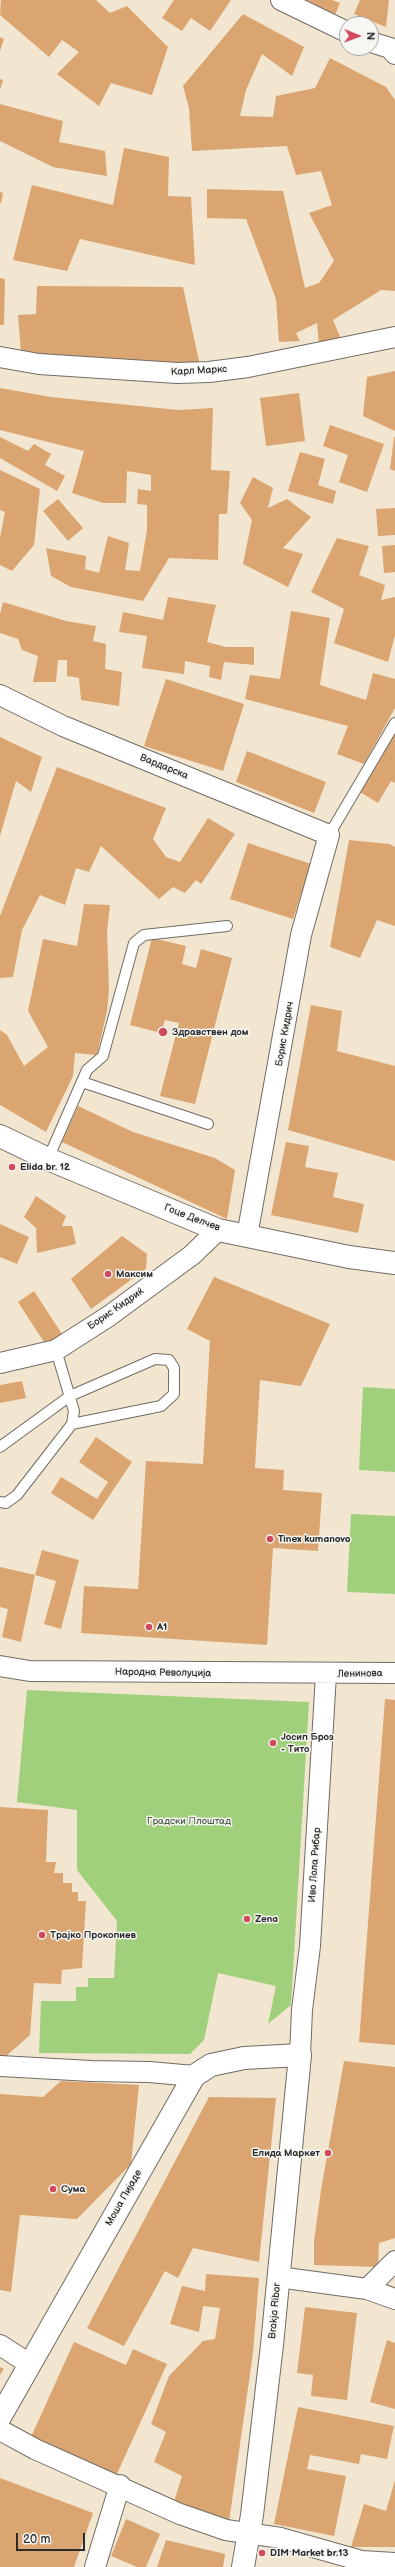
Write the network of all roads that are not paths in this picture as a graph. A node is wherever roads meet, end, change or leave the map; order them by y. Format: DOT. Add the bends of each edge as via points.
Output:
graph roads {
  1 [pos="281,0"];
  2 [pos="339,28"];
  3 [pos="379,45"];
  4 [pos="395,54"];
  5 [pos="395,337"];
  6 [pos="0,357"];
  7 [pos="0,695"];
  8 [pos="395,723"];
  9 [pos="329,835"];
  10 [pos="227,926"];
  11 [pos="82,1082"];
  12 [pos="208,1124"];
  13 [pos="0,1136"];
  14 [pos="48,1159"];
  15 [pos="218,1230"];
  16 [pos="247,1236"];
  17 [pos="395,1263"];
  18 [pos="56,1350"];
  19 [pos="0,1362"];
  20 [pos="70,1396"];
  21 [pos="72,1424"];
  22 [pos="0,1447"];
  23 [pos="0,1502"];
  24 [pos="0,1666"];
  25 [pos="395,1673"];
  26 [pos="326,1674"];
  27 [pos="300,2055"];
  28 [pos="0,2066"];
  29 [pos="194,2076"];
  30 [pos="395,2262"];
  31 [pos="278,2277"];
  32 [pos="367,2288"];
  33 [pos="395,2299"];
  34 [pos="0,2345"];
  35 [pos="28,2363"];
  36 [pos="0,2416"];
  37 [pos="0,2430"];
  38 [pos="120,2485"];
  39 [pos="249,2533"];
  40 [pos="395,2564"];
  41 [pos="95,2567"];
  42 [pos="243,2567"];
  1 -- 2 [label="street"];
  3 -- 4 [label="street" via="390,48"];
  5 -- 6 [label="street, Карл Маркс" via="248,368 210,372 177,373 39,364"];
  7 -- 9 [label="street, Вардарска" via="63,726"];
  8 -- 9 [label="lane"];
  9 -- 16 [label="street, Борис Кидрич" via="301,935"];
  10 -- 11 [label="lane" via="144,935 134,943 104,1056 87,1070"];
  11 -- 12 [label="lane"];
  11 -- 14 [label="lane"];
  13 -- 14 [label="street, Гоце Делчев"];
  14 -- 15 [label="street, Гоце Делчев"];
  15 -- 16 [label="street, Гоце Делчев"];
  15 -- 18 [label="street, Борис Кидриќ" via="192,1255 109,1316"];
  16 -- 17 [label="street, Гоце Делчев" via="350,1257"];
  18 -- 19 [label="street, Борис Кидриќ"];
  18 -- 20 [label="lane"];
  20 -- 21 [label="lane" via="74,1411"];
  20 -- 21 [label="lane" via="155,1359 169,1360 174,1368 174,1394 161,1406"];
  20 -- 22 [label="lane"];
  21 -- 23 [label="lane" via="17,1495 6,1504"];
  24 -- 26 [label="street, Народна Револуција" via="30,1671"];
  25 -- 26 [label="street, Ленинова"];
  26 -- 27 [label="street, Иво Лола Рибар" via="310,1946 302,2010"];
  27 -- 29 [label="street, Моша Пијаде" via="244,2058 211,2065"];
  27 -- 31 [label="street, Brakja Ribar"];
  28 -- 29 [label="street"];
  29 -- 35 [label="street, Моша Пијаде"];
  30 -- 32 [label="street"];
  31 -- 32 [label="street"];
  31 -- 39 [label="street, Brakja Ribar"];
  32 -- 33 [label="street"];
  34 -- 35 [label="street"];
  35 -- 36 [label="street, Моша Пијаде"];
  37 -- 38 [label="street" via="35,2449"];
  38 -- 39 [label="street" via="180,2514 226,2530"];
  38 -- 41 [label="street"];
  39 -- 40 [label="street" via="281,2538 362,2562"];
  39 -- 42 [label="street, Brakja Ribar"];
}
